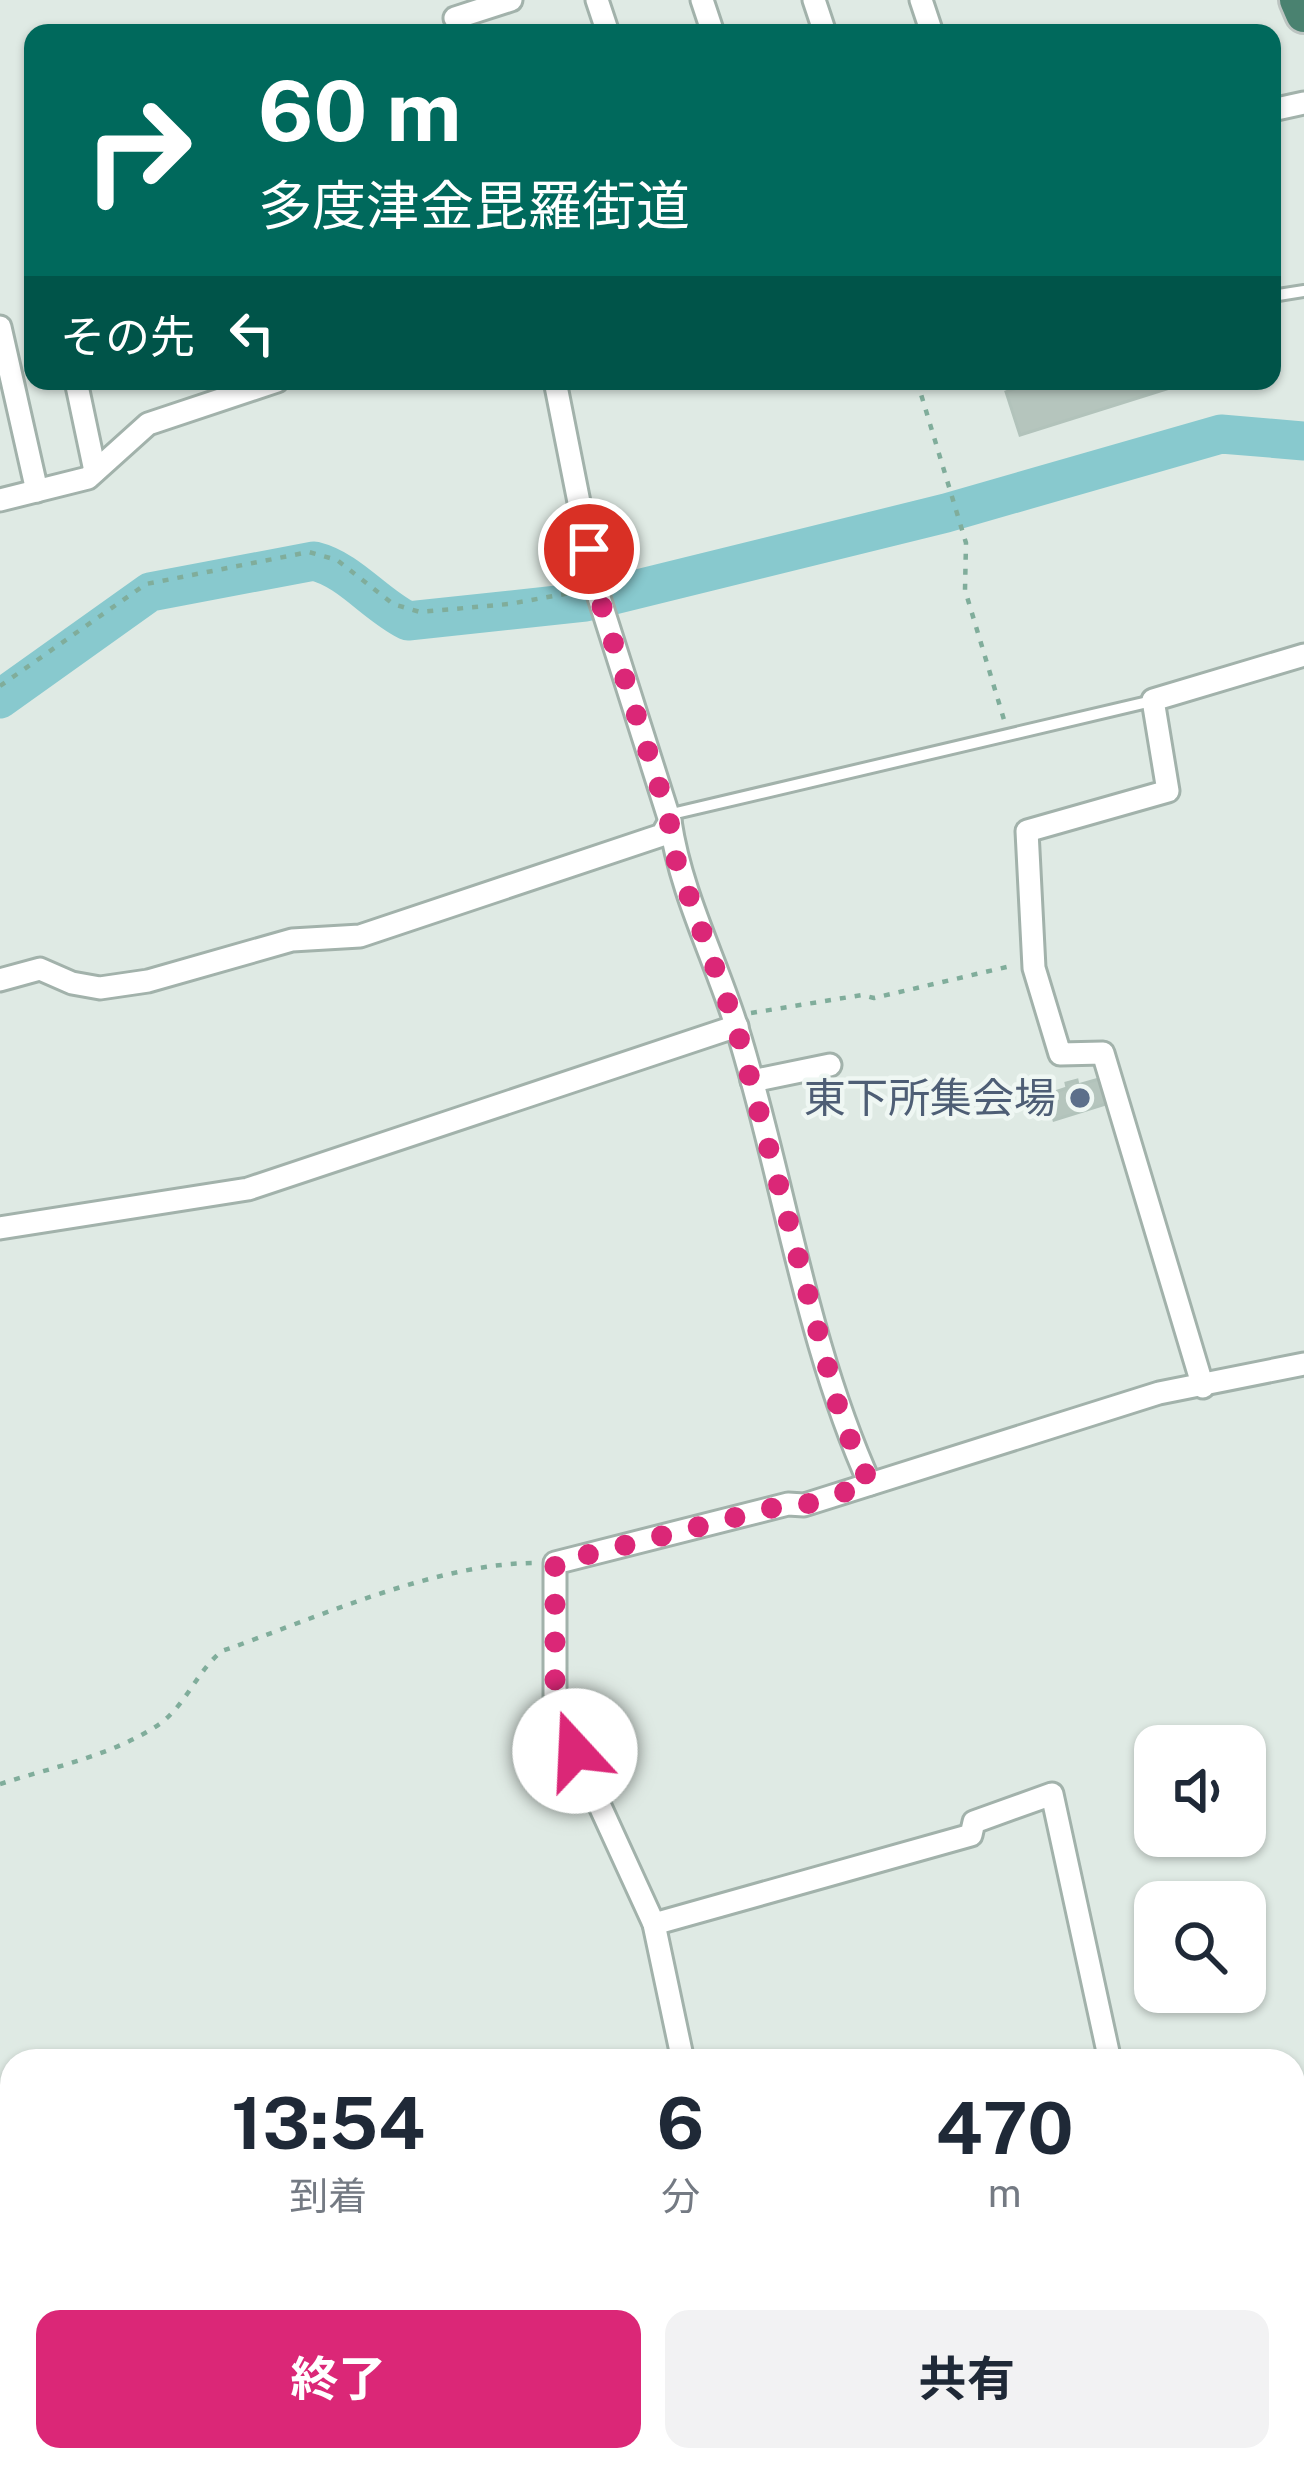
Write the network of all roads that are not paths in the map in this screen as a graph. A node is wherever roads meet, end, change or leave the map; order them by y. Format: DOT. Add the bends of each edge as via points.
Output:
graph roads {
  1 [pos="511,0"];
  2 [pos="1298,0"];
  3 [pos="1304,14"];
  4 [pos="455,17"];
  5 [pos="0,327"];
  6 [pos="78,390"];
  7 [pos="251,390"];
  8 [pos="557,390"];
  9 [pos="95,471"];
  10 [pos="37,491"];
  11 [pos="0,500"];
  12 [pos="1304,655"];
  13 [pos="1153,700"];
  14 [pos="672,817"];
  15 [pos="0,980"];
  16 [pos="735,1021"];
  17 [pos="830,1065"];
  18 [pos="752,1082"];
  19 [pos="0,1228"];
  20 [pos="1304,1364"];
  21 [pos="1203,1387"];
  22 [pos="870,1484"];
  23 [pos="654,1924"];
  24 [pos="680,2049"];
  25 [pos="1107,2049"];
  1 -- 4 [label="street"];
  2 -- 3 [label="highway"];
  5 -- 10 [label="street"];
  6 -- 9 [label="street"];
  7 -- 9 [label="street" via="148,424"];
  8 -- 14 [label="street" via="598,594"];
  9 -- 10 [label="street"];
  10 -- 11 [label="street"];
  12 -- 13 [label="street"];
  13 -- 14 [label="lane"];
  13 -- 21 [label="street" via="1168,791 1027,831 1033,961 1060,1054 1103,1053"];
  14 -- 15 [label="street" via="662,835 360,936 292,940 100,988 40,969"];
  14 -- 16 [label="street" via="676,860"];
  16 -- 18 [label="street"];
  16 -- 19 [label="street" via="248,1189"];
  17 -- 18 [label="street"];
  18 -- 22 [label="street" via="842,1421"];
  20 -- 21 [label="street"];
  21 -- 22 [label="street" via="1159,1393"];
  22 -- 23 [label="street" via="555,1563 555,1708"];
  23 -- 24 [label="street"];
  23 -- 25 [label="street" via="971,1834 974,1822 1052,1794"];
}
